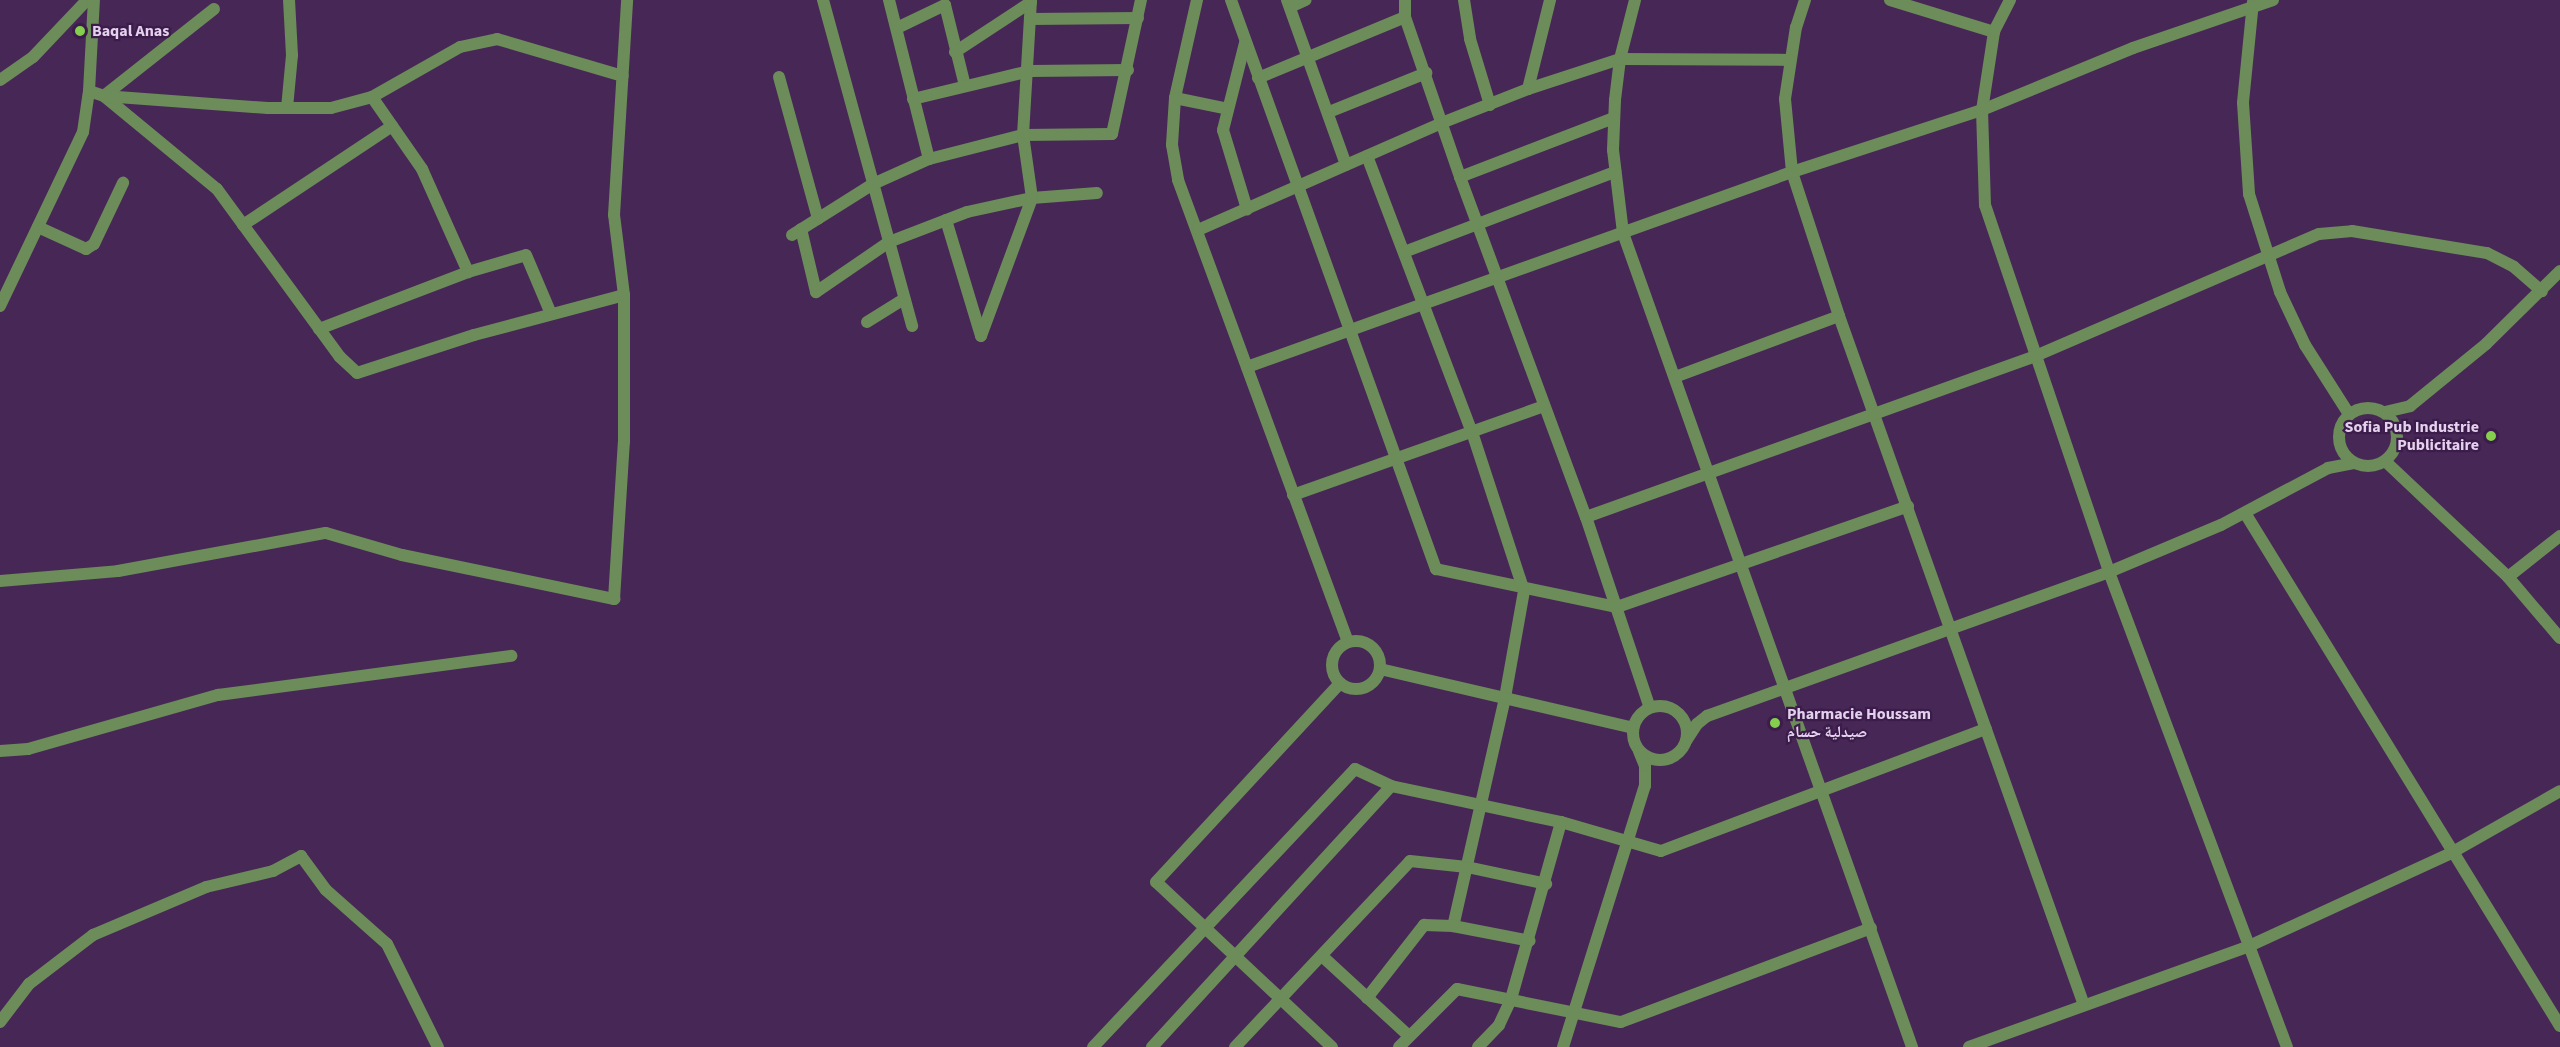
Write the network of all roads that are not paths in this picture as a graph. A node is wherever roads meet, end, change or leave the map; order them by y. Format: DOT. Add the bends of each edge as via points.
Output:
graph roads {
  1 [pos="87,0"];
  2 [pos="94,0"];
  3 [pos="289,0"];
  4 [pos="627,0"];
  5 [pos="823,0"];
  6 [pos="890,0"];
  7 [pos="1141,0"];
  8 [pos="1197,0"];
  9 [pos="1231,0"];
  10 [pos="1306,0"];
  11 [pos="1405,0"];
  12 [pos="1464,0"];
  13 [pos="1550,0"];
  14 [pos="1635,0"];
  15 [pos="1805,0"];
  16 [pos="1890,0"];
  17 [pos="2010,0"];
  18 [pos="2273,0"];
  19 [pos="1031,1"];
  20 [pos="1288,4"];
  21 [pos="2253,4"];
  22 [pos="214,9"];
  23 [pos="1405,17"];
  24 [pos="1138,18"];
  25 [pos="1030,19"];
  26 [pos="899,27"];
  27 [pos="1994,32"];
  28 [pos="1245,42"];
  29 [pos="955,52"];
  30 [pos="1307,57"];
  31 [pos="1620,59"];
  32 [pos="1790,60"];
  33 [pos="1128,70"];
  34 [pos="1027,72"];
  35 [pos="1426,73"];
  36 [pos="623,76"];
  37 [pos="779,77"];
  38 [pos="1258,78"];
  39 [pos="0,80"];
  40 [pos="964,86"];
  41 [pos="1528,88"];
  42 [pos="89,91"];
  43 [pos="104,96"];
  44 [pos="372,97"];
  45 [pos="1175,98"];
  46 [pos="913,99"];
  47 [pos="1490,105"];
  48 [pos="286,108"];
  49 [pos="1228,109"];
  50 [pos="1982,110"];
  51 [pos="1329,112"];
  52 [pos="1614,118"];
  53 [pos="1444,122"];
  54 [pos="393,126"];
  55 [pos="1023,135"];
  56 [pos="1367,156"];
  57 [pos="929,159"];
  58 [pos="1346,165"];
  59 [pos="1615,172"];
  60 [pos="1792,172"];
  61 [pos="1460,177"];
  62 [pos="123,183"];
  63 [pos="873,184"];
  64 [pos="1298,184"];
  65 [pos="1097,193"];
  66 [pos="1032,198"];
  67 [pos="1247,209"];
  68 [pos="818,219"];
  69 [pos="946,220"];
  70 [pos="1477,223"];
  71 [pos="243,225"];
  72 [pos="38,227"];
  73 [pos="1198,230"];
  74 [pos="1623,233"];
  75 [pos="889,242"];
  76 [pos="1404,252"];
  77 [pos="2265,255"];
  78 [pos="2560,271"];
  79 [pos="468,272"];
  80 [pos="1499,278"];
  81 [pos="2542,291"];
  82 [pos="624,295"];
  83 [pos="904,299"];
  84 [pos="1425,303"];
  85 [pos="0,306"];
  86 [pos="551,314"];
  87 [pos="1839,316"];
  88 [pos="867,322"];
  89 [pos="912,326"];
  90 [pos="1352,327"];
  91 [pos="319,329"];
  92 [pos="2033,357"];
  93 [pos="1247,367"];
  94 [pos="1675,377"];
  95 [pos="1544,406"];
  96 [pos="2410,406"];
  97 [pos="2385,412"];
  98 [pos="1876,413"];
  99 [pos="2349,414"];
  100 [pos="1472,432"];
  101 [pos="2397,432"];
  102 [pos="2339,442"];
  103 [pos="1398,458"];
  104 [pos="2385,460"];
  105 [pos="2354,463"];
  106 [pos="2320,472"];
  107 [pos="1708,474"];
  108 [pos="1293,495"];
  109 [pos="1908,506"];
  110 [pos="2245,513"];
  111 [pos="1586,517"];
  112 [pos="2560,536"];
  113 [pos="1740,562"];
  114 [pos="2109,572"];
  115 [pos="2508,577"];
  116 [pos="0,581"];
  117 [pos="1524,591"];
  118 [pos="1617,607"];
  119 [pos="1950,629"];
  120 [pos="2560,638"];
  121 [pos="1348,642"];
  122 [pos="511,656"];
  123 [pos="1380,669"];
  124 [pos="1340,682"];
  125 [pos="1786,688"];
  126 [pos="1505,698"];
  127 [pos="1650,708"];
  128 [pos="1675,710"];
  129 [pos="1707,716"];
  130 [pos="1633,728"];
  131 [pos="1986,729"];
  132 [pos="1686,741"];
  133 [pos="0,751"];
  134 [pos="1639,752"];
  135 [pos="1667,760"];
  136 [pos="1391,786"];
  137 [pos="1644,786"];
  138 [pos="2560,791"];
  139 [pos="1823,792"];
  140 [pos="1478,804"];
  141 [pos="1561,822"];
  142 [pos="1627,842"];
  143 [pos="2451,853"];
  144 [pos="1467,867"];
  145 [pos="1546,885"];
  146 [pos="1453,926"];
  147 [pos="1206,927"];
  148 [pos="1871,928"];
  149 [pos="1530,942"];
  150 [pos="2247,947"];
  151 [pos="1236,956"];
  152 [pos="1322,956"];
  153 [pos="1281,997"];
  154 [pos="1367,998"];
  155 [pos="1511,999"];
  156 [pos="2084,1005"];
  157 [pos="1573,1014"];
  158 [pos="0,1022"];
  159 [pos="2560,1026"];
  160 [pos="1409,1036"];
  161 [pos="1238,1046"];
  162 [pos="438,1047"];
  163 [pos="1093,1047"];
  164 [pos="1152,1047"];
  165 [pos="1332,1047"];
  166 [pos="1398,1047"];
  167 [pos="1478,1047"];
  168 [pos="1563,1047"];
  169 [pos="1912,1047"];
  170 [pos="1969,1047"];
  171 [pos="2287,1047"];
  1 -- 39 [label="street" via="33,57"];
  2 -- 42 [label="street"];
  3 -- 48 [label="street" via="292,55"];
  4 -- 36 [label="street"];
  5 -- 63 [label="street"];
  6 -- 26 [label="street"];
  7 -- 24 [label="street"];
  8 -- 45 [label="street"];
  9 -- 28 [label="street"];
  10 -- 20 [label="street"];
  11 -- 23 [label="street"];
  12 -- 47 [label="street" via="1470,39"];
  13 -- 41 [label="street"];
  14 -- 31 [label="street"];
  15 -- 32 [label="street"];
  16 -- 27 [label="street"];
  17 -- 27 [label="street"];
  18 -- 21 [label="street"];
  19 -- 25 [label="street"];
  19 -- 29 [label="street"];
  20 -- 30 [label="street"];
  21 -- 50 [label="street"];
  21 -- 77 [label="street" via="2243,139 2249,194"];
  22 -- 43 [label="street"];
  23 -- 30 [label="street"];
  23 -- 35 [label="street"];
  24 -- 25 [label="street"];
  24 -- 33 [label="street"];
  25 -- 34 [label="street"];
  26 -- 29 [label="street" via="945,5"];
  26 -- 46 [label="street"];
  27 -- 50 [label="street"];
  28 -- 38 [label="street"];
  28 -- 49 [label="street"];
  29 -- 40 [label="street"];
  30 -- 38 [label="street"];
  30 -- 51 [label="street"];
  31 -- 32 [label="street"];
  31 -- 41 [label="street"];
  31 -- 52 [label="street"];
  32 -- 60 [label="street" via="1785,99"];
  33 -- 34 [label="street"];
  33 -- 55 [label="street" via="1112,134"];
  34 -- 40 [label="street"];
  34 -- 55 [label="street"];
  35 -- 51 [label="street"];
  35 -- 53 [label="street"];
  36 -- 44 [label="street" via="497,39 460,47"];
  36 -- 82 [label="street" via="614,215"];
  37 -- 68 [label="street"];
  38 -- 64 [label="street"];
  40 -- 46 [label="street"];
  41 -- 47 [label="street"];
  42 -- 43 [label="street"];
  42 -- 72 [label="street" via="75,152"];
  43 -- 48 [label="street"];
  43 -- 71 [label="street" via="202,175"];
  44 -- 48 [label="street" via="331,108"];
  44 -- 54 [label="street"];
  45 -- 49 [label="street"];
  45 -- 73 [label="street" via="1172,145 1176,169"];
  46 -- 57 [label="street"];
  47 -- 53 [label="street"];
  49 -- 67 [label="street" via="1223,130"];
  50 -- 60 [label="street"];
  50 -- 92 [label="street" via="1985,205"];
  51 -- 58 [label="street"];
  52 -- 59 [label="street"];
  52 -- 61 [label="street"];
  53 -- 56 [label="street"];
  53 -- 61 [label="street"];
  54 -- 71 [label="street"];
  54 -- 79 [label="street" via="422,169"];
  55 -- 57 [label="street"];
  55 -- 66 [label="street"];
  56 -- 58 [label="street"];
  56 -- 76 [label="street"];
  57 -- 63 [label="street"];
  58 -- 64 [label="street"];
  59 -- 70 [label="street"];
  59 -- 74 [label="street"];
  60 -- 74 [label="street"];
  60 -- 87 [label="street"];
  61 -- 70 [label="street"];
  62 -- 72 [label="street" via="94,244 86,249"];
  63 -- 68 [label="street"];
  63 -- 75 [label="street"];
  64 -- 67 [label="street"];
  64 -- 90 [label="street"];
  65 -- 66 [label="street"];
  66 -- 69 [label="street"];
  66 -- 69 [label="street" via="981,336"];
  67 -- 73 [label="street"];
  68 -- 75 [label="street" via="797,232 816,292"];
  69 -- 75 [label="street"];
  70 -- 76 [label="street"];
  70 -- 80 [label="street"];
  71 -- 91 [label="street"];
  72 -- 85 [label="street"];
  73 -- 93 [label="street"];
  74 -- 80 [label="street"];
  74 -- 94 [label="street"];
  75 -- 83 [label="street"];
  76 -- 84 [label="street"];
  77 -- 81 [label="street" via="2319,234 2352,231 2487,253 2514,267"];
  77 -- 92 [label="street"];
  77 -- 99 [label="street" via="2305,345"];
  78 -- 81 [label="street"];
  79 -- 86 [label="street" via="526,255"];
  79 -- 91 [label="street"];
  80 -- 84 [label="street"];
  80 -- 95 [label="street"];
  81 -- 96 [label="street"];
  82 -- 86 [label="street"];
  82 -- 116 [label="street" via="624,442 614,599 402,555 326,533 118,571"];
  83 -- 88 [label="street"];
  83 -- 89 [label="street"];
  84 -- 90 [label="street"];
  84 -- 100 [label="street"];
  86 -- 91 [label="street" via="357,373"];
  87 -- 94 [label="street"];
  87 -- 98 [label="street"];
  90 -- 93 [label="street"];
  90 -- 103 [label="street"];
  92 -- 98 [label="street"];
  92 -- 114 [label="street"];
  93 -- 108 [label="street"];
  94 -- 107 [label="street"];
  95 -- 100 [label="street"];
  95 -- 111 [label="street"];
  96 -- 97 [label="street"];
  96 -- 101 [label="street"];
  97 -- 99 [label="street" via="2367,407"];
  97 -- 101 [label="street"];
  98 -- 107 [label="street"];
  98 -- 109 [label="street"];
  99 -- 102 [label="street" via="2340,427"];
  100 -- 103 [label="street"];
  100 -- 117 [label="street"];
  101 -- 104 [label="street" via="2395,448"];
  102 -- 105 [label="street"];
  102 -- 106 [label="street" via="2332,459"];
  103 -- 108 [label="street"];
  103 -- 117 [label="street" via="1436,569"];
  104 -- 105 [label="street" via="2370,466"];
  104 -- 115 [label="street"];
  105 -- 106 [label="street"];
  106 -- 110 [label="street"];
  107 -- 111 [label="street"];
  107 -- 113 [label="street"];
  108 -- 121 [label="street"];
  109 -- 113 [label="street"];
  109 -- 119 [label="street"];
  110 -- 114 [label="street"];
  110 -- 143 [label="street"];
  111 -- 118 [label="street"];
  112 -- 115 [label="street"];
  113 -- 118 [label="street"];
  113 -- 125 [label="street"];
  114 -- 119 [label="street"];
  114 -- 150 [label="street"];
  115 -- 120 [label="street"];
  117 -- 118 [label="street"];
  117 -- 126 [label="street"];
  118 -- 127 [label="street"];
  119 -- 125 [label="street"];
  119 -- 131 [label="street"];
  121 -- 123 [label="street" via="1372,647"];
  121 -- 124 [label="street" via="1333,660"];
  122 -- 133 [label="street" via="218,695 28,749"];
  123 -- 124 [label="street" via="1368,686 1353,689"];
  123 -- 126 [label="street"];
  124 -- 147 [label="street" via="1156,882"];
  125 -- 129 [label="street"];
  125 -- 139 [label="street"];
  126 -- 130 [label="street"];
  126 -- 140 [label="street"];
  127 -- 128 [label="street"];
  127 -- 130 [label="street" via="1642,712"];
  128 -- 129 [label="street"];
  128 -- 132 [label="street" via="1686,724"];
  129 -- 132 [label="street" via="1696,724"];
  130 -- 134 [label="street"];
  131 -- 139 [label="street"];
  131 -- 156 [label="street"];
  132 -- 135 [label="street" via="1679,753"];
  134 -- 135 [label="street" via="1652,760"];
  134 -- 137 [label="street" via="1646,766"];
  135 -- 137 [label="street"];
  136 -- 140 [label="street"];
  136 -- 147 [label="street" via="1354,770"];
  136 -- 151 [label="street"];
  137 -- 142 [label="street"];
  138 -- 143 [label="street"];
  139 -- 142 [label="street" via="1660,851"];
  139 -- 148 [label="street"];
  140 -- 141 [label="street"];
  140 -- 144 [label="street"];
  141 -- 142 [label="street"];
  141 -- 145 [label="street"];
  142 -- 157 [label="street"];
  143 -- 150 [label="street"];
  143 -- 159 [label="street"];
  144 -- 145 [label="street"];
  144 -- 146 [label="street"];
  144 -- 152 [label="street" via="1410,861"];
  145 -- 149 [label="street"];
  146 -- 149 [label="street"];
  146 -- 154 [label="street" via="1424,925"];
  147 -- 151 [label="street"];
  147 -- 163 [label="street"];
  148 -- 157 [label="street" via="1621,1022"];
  148 -- 169 [label="street"];
  149 -- 155 [label="street"];
  150 -- 156 [label="street"];
  150 -- 171 [label="street"];
  151 -- 153 [label="street"];
  151 -- 164 [label="street"];
  152 -- 153 [label="street"];
  152 -- 154 [label="street"];
  153 -- 161 [label="street"];
  153 -- 165 [label="street"];
  154 -- 160 [label="street"];
  155 -- 157 [label="street"];
  155 -- 160 [label="street" via="1457,989"];
  155 -- 167 [label="street" via="1499,1024"];
  156 -- 170 [label="street"];
  157 -- 168 [label="street"];
  158 -- 162 [label="street" via="28,984 93,935 206,887 273,871 301,856 326,890 387,944"];
  160 -- 166 [label="street"];
}
